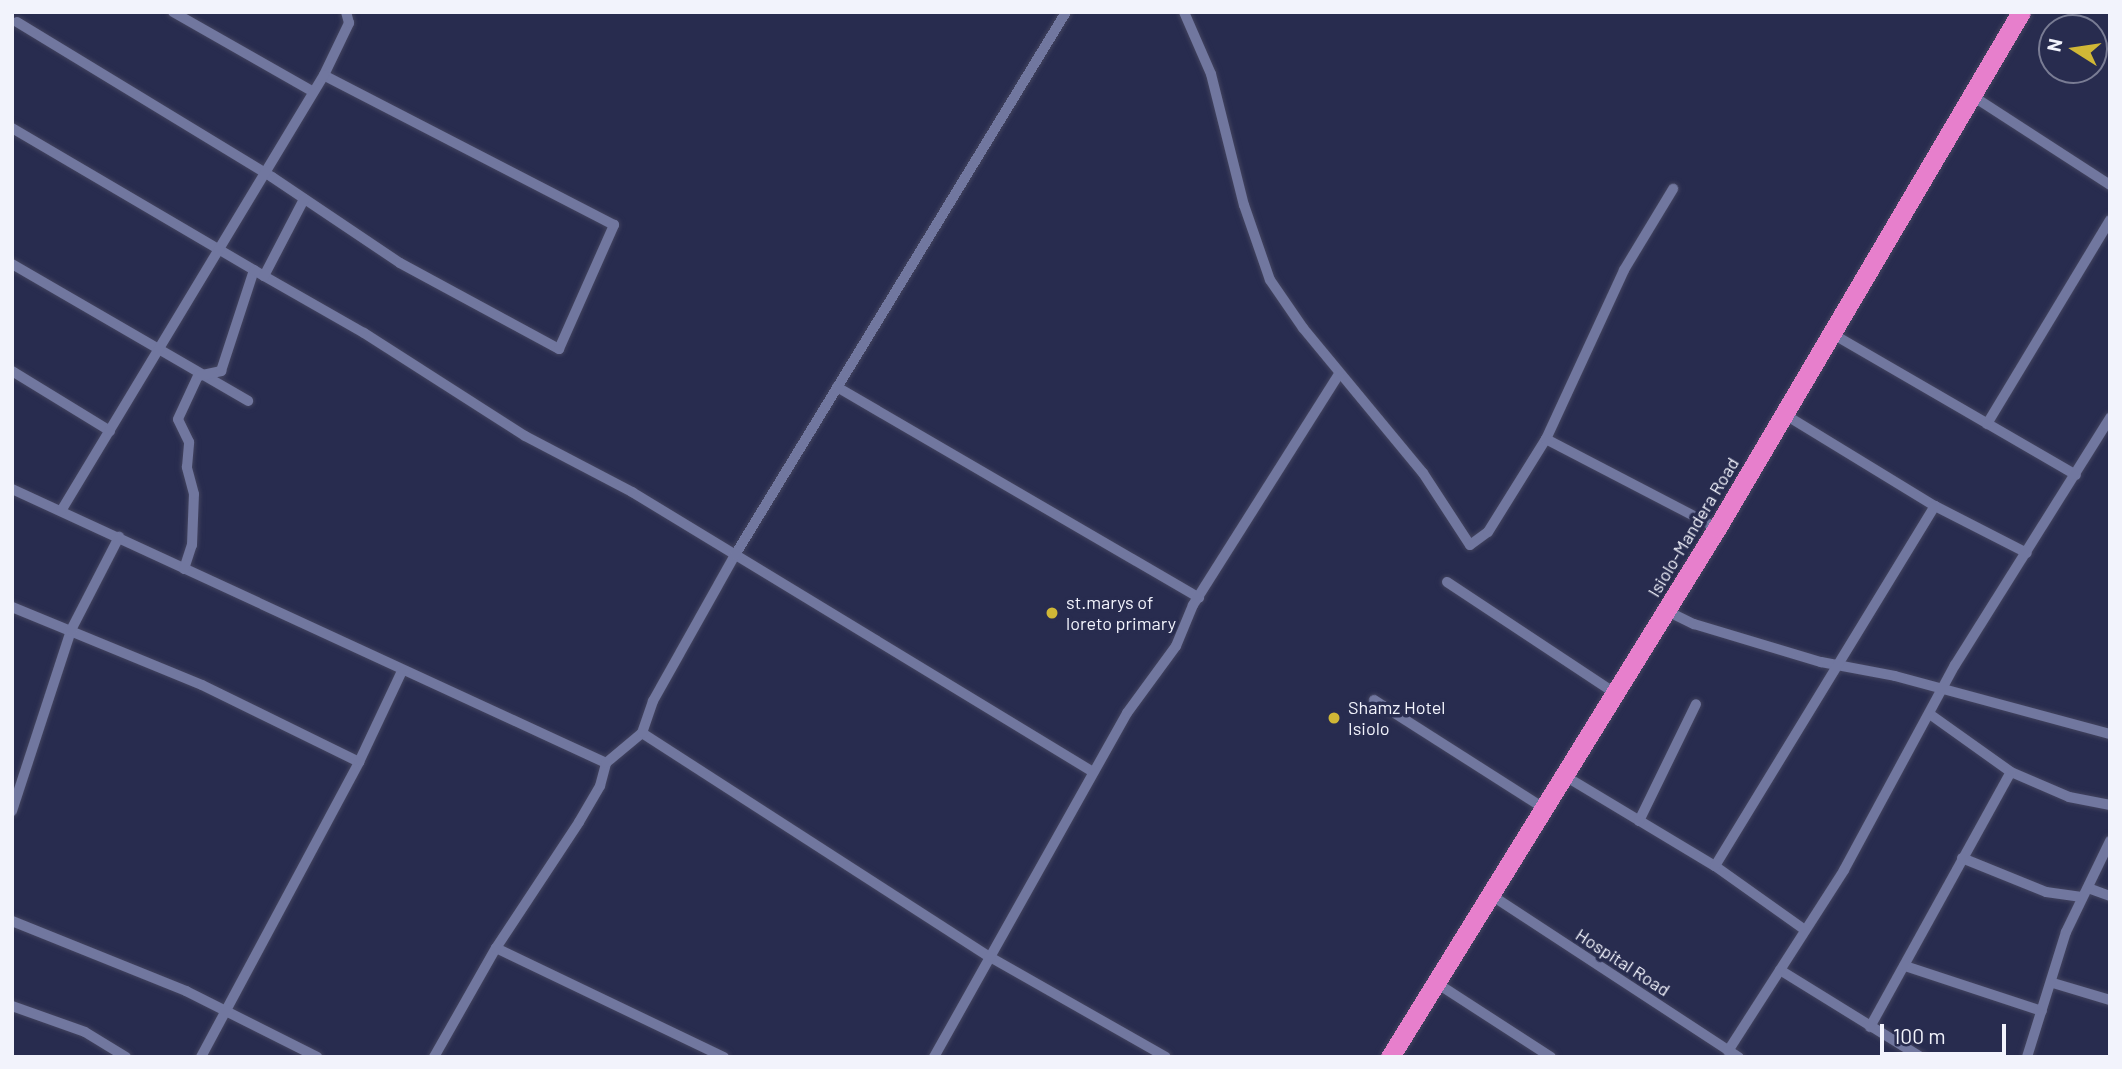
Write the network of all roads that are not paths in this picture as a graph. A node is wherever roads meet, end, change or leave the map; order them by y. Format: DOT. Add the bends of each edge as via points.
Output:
graph roads {
  1 [pos="173,12"];
  2 [pos="346,12"];
  3 [pos="1066,12"];
  4 [pos="1184,12"];
  5 [pos="2021,12"];
  6 [pos="17,22"];
  7 [pos="324,75"];
  8 [pos="312,92"];
  9 [pos="1971,95"];
  10 [pos="12,128"];
  11 [pos="264,172"];
  12 [pos="2110,185"];
  13 [pos="1673,189"];
  14 [pos="304,199"];
  15 [pos="2110,220"];
  16 [pos="218,250"];
  17 [pos="12,264"];
  18 [pos="254,270"];
  19 [pos="264,276"];
  20 [pos="1831,333"];
  21 [pos="158,351"];
  22 [pos="12,371"];
  23 [pos="201,373"];
  24 [pos="1339,374"];
  25 [pos="837,387"];
  26 [pos="248,401"];
  27 [pos="1784,414"];
  28 [pos="2110,418"];
  29 [pos="1987,424"];
  30 [pos="110,431"];
  31 [pos="1546,439"];
  32 [pos="2076,475"];
  33 [pos="12,489"];
  34 [pos="1935,506"];
  35 [pos="61,511"];
  36 [pos="1717,528"];
  37 [pos="119,537"];
  38 [pos="2027,553"];
  39 [pos="735,555"];
  40 [pos="184,569"];
  41 [pos="1447,582"];
  42 [pos="1199,598"];
  43 [pos="12,607"];
  44 [pos="1667,611"];
  45 [pos="71,631"];
  46 [pos="1842,666"];
  47 [pos="402,671"];
  48 [pos="1943,691"];
  49 [pos="1616,694"];
  50 [pos="1374,699"];
  51 [pos="1696,704"];
  52 [pos="1931,715"];
  53 [pos="642,733"];
  54 [pos="2110,734"];
  55 [pos="359,762"];
  56 [pos="606,763"];
  57 [pos="1093,772"];
  58 [pos="2011,772"];
  59 [pos="1565,776"];
  60 [pos="2110,805"];
  61 [pos="1545,809"];
  62 [pos="12,811"];
  63 [pos="1639,821"];
  64 [pos="2110,841"];
  65 [pos="1962,858"];
  66 [pos="1715,866"];
  67 [pos="2085,892"];
  68 [pos="1491,895"];
  69 [pos="2110,896"];
  70 [pos="12,921"];
  71 [pos="1805,930"];
  72 [pos="496,948"];
  73 [pos="990,957"];
  74 [pos="1905,966"];
  75 [pos="1780,970"];
  76 [pos="1435,982"];
  77 [pos="2053,983"];
  78 [pos="2110,1000"];
  79 [pos="12,1006"];
  80 [pos="226,1011"];
  81 [pos="2042,1011"];
  82 [pos="1870,1027"];
  83 [pos="1733,1054"];
  84 [pos="126,1057"];
  85 [pos="201,1057"];
  86 [pos="317,1057"];
  87 [pos="434,1057"];
  88 [pos="724,1057"];
  89 [pos="934,1057"];
  90 [pos="1166,1057"];
  91 [pos="1390,1057"];
  92 [pos="1551,1057"];
  93 [pos="1922,1057"];
  94 [pos="2027,1057"];
  1 -- 8 [label="street"];
  2 -- 7 [label="street" via="349,23"];
  3 -- 25 [label="street"];
  4 -- 24 [label="street" via="1212,74 1247,215 1270,280"];
  5 -- 9 [label="highway, Isiolo-Mandera Road"];
  6 -- 11 [label="street"];
  7 -- 8 [label="street"];
  7 -- 14 [label="street" via="614,225 559,348 400,263"];
  8 -- 11 [label="street"];
  9 -- 12 [label="street"];
  9 -- 20 [label="highway, Isiolo-Mandera Road"];
  10 -- 16 [label="street"];
  11 -- 14 [label="street"];
  11 -- 16 [label="street"];
  13 -- 31 [label="street" via="1624,270"];
  14 -- 19 [label="street"];
  15 -- 29 [label="street"];
  16 -- 18 [label="street"];
  16 -- 21 [label="street"];
  17 -- 21 [label="street"];
  18 -- 19 [label="street"];
  18 -- 23 [label="street" via="221,371"];
  19 -- 39 [label="street" via="364,333 525,436 632,492"];
  20 -- 27 [label="highway, Isiolo-Mandera Road"];
  20 -- 29 [label="street"];
  21 -- 23 [label="street"];
  21 -- 30 [label="street"];
  22 -- 30 [label="street"];
  23 -- 26 [label="street"];
  23 -- 40 [label="street" via="178,419 189,442 187,467 194,494 192,545"];
  24 -- 31 [label="street" via="1423,473 1470,545 1488,531"];
  24 -- 42 [label="street"];
  25 -- 39 [label="street"];
  25 -- 42 [label="street"];
  27 -- 34 [label="street"];
  27 -- 36 [label="highway, Isiolo-Mandera Road"];
  28 -- 32 [label="street"];
  29 -- 32 [label="street"];
  30 -- 35 [label="street"];
  31 -- 36 [label="street"];
  32 -- 38 [label="street"];
  33 -- 35 [label="street"];
  34 -- 38 [label="street"];
  34 -- 46 [label="street"];
  35 -- 37 [label="street"];
  36 -- 44 [label="highway, Isiolo-Mandera Road"];
  37 -- 40 [label="street"];
  37 -- 45 [label="street"];
  38 -- 48 [label="street"];
  39 -- 53 [label="street" via="653,701"];
  39 -- 57 [label="street"];
  40 -- 47 [label="street"];
  41 -- 49 [label="street"];
  42 -- 57 [label="street" via="1176,646 1141,690"];
  43 -- 45 [label="street"];
  44 -- 46 [label="street" via="1694,624"];
  44 -- 49 [label="highway, Isiolo-Mandera Road"];
  45 -- 55 [label="street" via="202,685"];
  45 -- 62 [label="street"];
  46 -- 48 [label="street"];
  46 -- 66 [label="street"];
  47 -- 55 [label="street"];
  47 -- 56 [label="street"];
  48 -- 52 [label="street"];
  48 -- 54 [label="street"];
  49 -- 59 [label="highway, Isiolo-Mandera Road"];
  50 -- 61 [label="street"];
  51 -- 63 [label="street"];
  52 -- 58 [label="street"];
  52 -- 71 [label="street"];
  53 -- 56 [label="street"];
  53 -- 73 [label="street"];
  55 -- 80 [label="street"];
  56 -- 72 [label="street" via="600,786 579,822"];
  57 -- 73 [label="street"];
  58 -- 60 [label="street" via="2069,797"];
  58 -- 65 [label="street"];
  59 -- 61 [label="highway, Isiolo-Mandera Road"];
  59 -- 63 [label="street"];
  61 -- 68 [label="highway, Isiolo-Mandera Road"];
  63 -- 66 [label="street"];
  64 -- 67 [label="street"];
  65 -- 67 [label="street" via="2046,892"];
  65 -- 74 [label="street"];
  66 -- 71 [label="street"];
  67 -- 69 [label="street"];
  67 -- 77 [label="street" via="2061,946"];
  68 -- 76 [label="highway, Isiolo-Mandera Road"];
  68 -- 83 [label="street, Hospital Road"];
  70 -- 80 [label="street"];
  71 -- 75 [label="street"];
  72 -- 87 [label="street"];
  72 -- 88 [label="street"];
  73 -- 89 [label="street"];
  73 -- 90 [label="street"];
  74 -- 81 [label="street"];
  74 -- 82 [label="street"];
  75 -- 82 [label="street"];
  75 -- 83 [label="street"];
  76 -- 91 [label="highway, Isiolo-Mandera Road"];
  76 -- 92 [label="street"];
  77 -- 78 [label="street"];
  77 -- 81 [label="street"];
  79 -- 84 [label="street" via="85,1032"];
  80 -- 85 [label="street"];
  80 -- 86 [label="street"];
  81 -- 94 [label="street"];
  82 -- 93 [label="street"];
}
